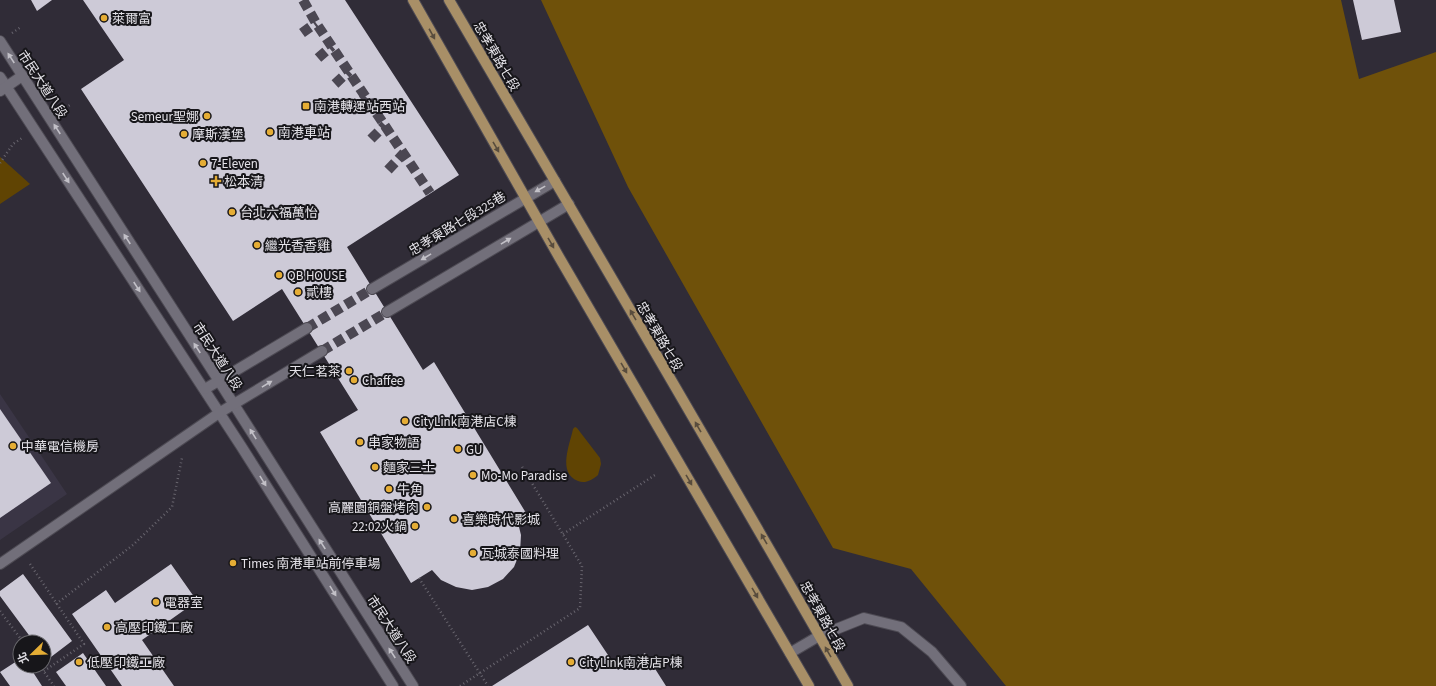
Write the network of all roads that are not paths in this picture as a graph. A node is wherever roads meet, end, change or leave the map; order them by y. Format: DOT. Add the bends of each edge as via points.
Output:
graph roads {
  1 [pos="413,0"];
  2 [pos="449,0"];
  3 [pos="0,41"];
  4 [pos="22,76"];
  5 [pos="0,77"];
  6 [pos="3,89"];
  7 [pos="555,181"];
  8 [pos="525,197"];
  9 [pos="569,204"];
  10 [pos="539,221"];
  11 [pos="372,289"];
  12 [pos="387,312"];
  13 [pos="307,328"];
  14 [pos="322,352"];
  15 [pos="219,381"];
  16 [pos="205,389"];
  17 [pos="234,404"];
  18 [pos="220,413"];
  19 [pos="0,564"];
  20 [pos="819,636"];
  21 [pos="790,653"];
  22 [pos="393,686"];
  23 [pos="413,686"];
  24 [pos="809,686"];
  25 [pos="848,686"];
  26 [pos="961,686"];
  1 -- 8 [label="main road, one-way"];
  2 -- 7 [label="main road, 忠孝東路七段"];
  4 -- 3 [label="street, 市民大道八段, one-way"];
  4 -- 6 [label="street"];
  15 -- 4 [label="street, 市民大道八段, one-way"];
  5 -- 6 [label="street"];
  6 -- 16 [label="street, one-way"];
  7 -- 8 [label="street, 忠孝東路七段325巷, one-way"];
  7 -- 9 [label="main road, 忠孝東路七段"];
  8 -- 10 [label="main road"];
  8 -- 11 [label="street, 忠孝東路七段325巷, one-way"];
  9 -- 10 [label="street"];
  20 -- 9 [label="main road, 忠孝東路七段, one-way"];
  12 -- 10 [label="street, one-way"];
  10 -- 21 [label="main road, one-way"];
  13 -- 15 [label="street"];
  17 -- 14 [label="street, one-way"];
  15 -- 16 [label="street"];
  15 -- 17 [label="street, 市民大道八段"];
  16 -- 18 [label="street"];
  17 -- 18 [label="street"];
  23 -- 17 [label="street, 市民大道八段, one-way"];
  18 -- 19 [label="street"];
  18 -- 22 [label="street, one-way"];
  20 -- 21 [label="street"];
  25 -- 20 [label="main road, 忠孝東路七段, one-way"];
  20 -- 26 [label="street" via="864,618 901,627 932,652"];
  21 -- 24 [label="main road"];
}
